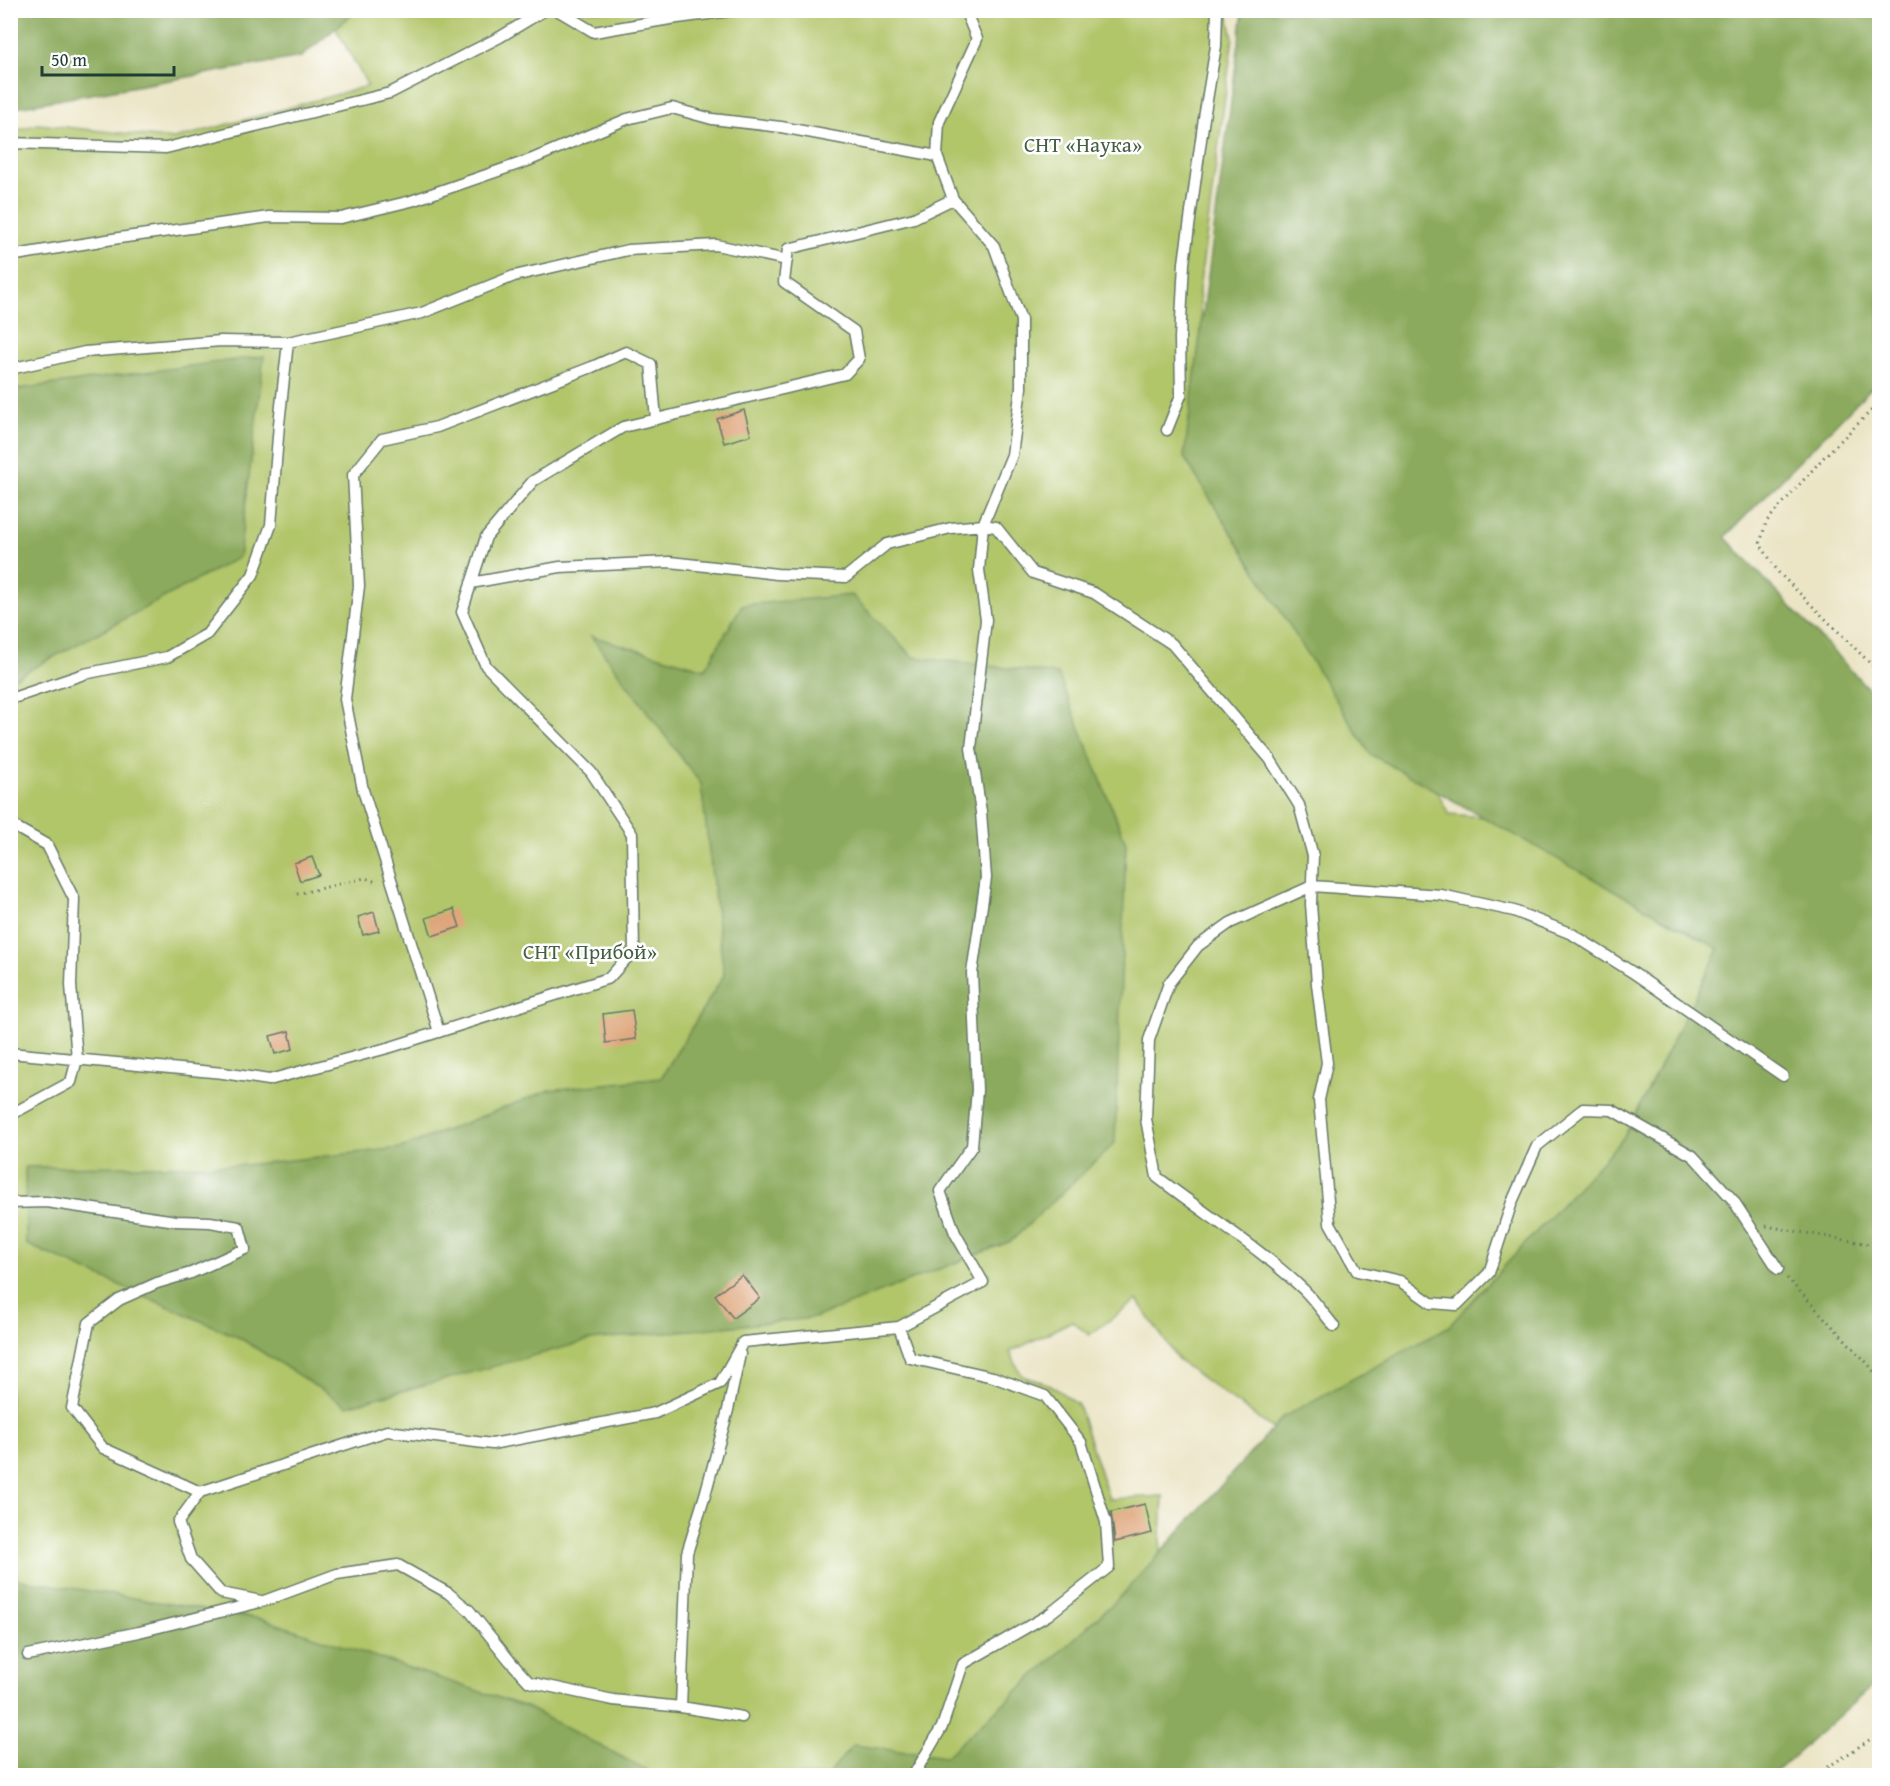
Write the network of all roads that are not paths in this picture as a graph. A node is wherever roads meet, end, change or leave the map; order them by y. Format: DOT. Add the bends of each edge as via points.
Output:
graph roads {
  1 [pos="545,10"];
  2 [pos="557,10"];
  3 [pos="738,10"];
  4 [pos="965,10"];
  5 [pos="1217,10"];
  6 [pos="10,143"];
  7 [pos="937,156"];
  8 [pos="953,199"];
  9 [pos="10,256"];
  10 [pos="787,260"];
  11 [pos="288,342"];
  12 [pos="10,369"];
  13 [pos="656,419"];
  14 [pos="1167,430"];
  15 [pos="984,525"];
  16 [pos="471,583"];
  17 [pos="10,699"];
  18 [pos="10,824"];
  19 [pos="1312,886"];
  20 [pos="439,1032"];
  21 [pos="10,1053"];
  22 [pos="77,1059"];
  23 [pos="1783,1076"];
  24 [pos="10,1115"];
  25 [pos="10,1203"];
  26 [pos="1778,1269"];
  27 [pos="1334,1326"];
  28 [pos="899,1327"];
  29 [pos="743,1342"];
  30 [pos="200,1492"];
  31 [pos="264,1601"];
  32 [pos="28,1655"];
  33 [pos="681,1707"];
  34 [pos="742,1717"];
  35 [pos="914,1776"];
  1 -- 6 [label="lane" via="390,93 166,148"];
  2 -- 3 [label="lane" via="594,32"];
  4 -- 7 [label="lane" via="977,39 939,122"];
  5 -- 14 [label="lane" via="1216,46 1184,263 1181,395"];
  7 -- 8 [label="lane"];
  7 -- 9 [label="lane" via="781,127 711,119 672,108 627,119 530,160 411,201 340,218 269,218"];
  8 -- 10 [label="lane" via="915,218 788,249"];
  8 -- 15 [label="lane" via="994,246 1021,320 1021,388 1012,455"];
  10 -- 11 [label="lane" via="716,245 628,250 514,276 422,313"];
  10 -- 13 [label="lane" via="784,282 854,331 860,359 845,374"];
  11 -- 12 [label="lane" via="221,341 85,352"];
  11 -- 17 [label="lane" via="271,525 253,575 214,626 167,657 84,674"];
  13 -- 16 [label="lane" via="623,427 533,481 486,537"];
  13 -- 20 [label="lane" via="651,364 626,352 437,426 382,439 353,475 359,586 345,699 363,789"];
  15 -- 16 [label="lane" via="951,528 886,544 846,577 670,562 560,567"];
  15 -- 19 [label="lane" via="996,527 1033,573 1094,593 1172,644 1270,759 1299,805 1313,856"];
  15 -- 28 [label="lane" via="979,570 986,620 971,748 986,878 972,973 977,1090 972,1146 940,1191 955,1233 983,1282"];
  16 -- 20 [label="lane" via="462,612 486,666 591,772 633,834 634,950 609,978"];
  18 -- 22 [label="lane" via="47,845 74,899 71,985"];
  19 -- 23 [label="lane" via="1442,895 1514,911 1572,934"];
  19 -- 26 [label="lane" via="1317,984 1327,1063 1319,1100 1330,1223 1357,1271 1400,1281 1431,1303 1457,1305 1489,1273 1512,1202 1537,1146 1584,1109 1612,1110 1693,1156 1733,1200"];
  19 -- 27 [label="lane" via="1230,923 1198,946 1169,983 1149,1040 1146,1119 1157,1177 1264,1255 1306,1292"];
  20 -- 22 [label="lane" via="269,1080"];
  21 -- 22 [label="lane"];
  22 -- 24 [label="lane" via="71,1082"];
  25 -- 30 [label="lane" via="46,1202 239,1227 245,1250 119,1300 89,1323 72,1408 103,1448"];
  28 -- 29 [label="lane"];
  28 -- 35 [label="lane" via="910,1358 993,1377 1045,1396 1081,1442 1106,1522 1108,1567 1048,1615 963,1665 942,1727"];
  29 -- 30 [label="lane" via="720,1383 655,1413 492,1444 387,1431"];
  29 -- 33 [label="lane" via="687,1553"];
  30 -- 31 [label="lane" via="178,1522 191,1559 221,1593"];
  31 -- 32 [label="lane"];
  31 -- 33 [label="lane" via="337,1574 398,1564 469,1610 529,1682 613,1700"];
  33 -- 34 [label="lane"];
}
